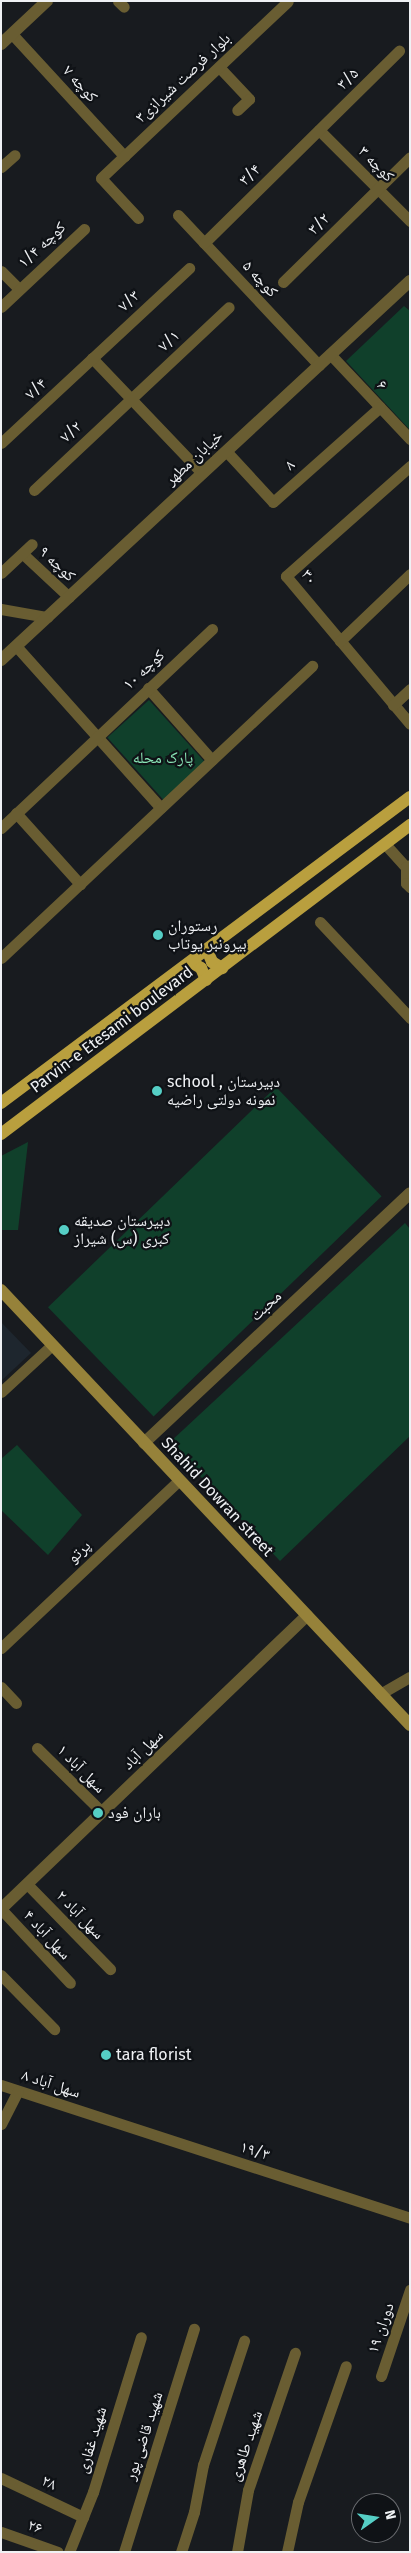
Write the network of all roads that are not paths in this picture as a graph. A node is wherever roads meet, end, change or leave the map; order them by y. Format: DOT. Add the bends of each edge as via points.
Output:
graph roads {
  1 [pos="47,1"];
  2 [pos="288,1"];
  3 [pos="12,34"];
  4 [pos="1,44"];
  5 [pos="399,51"];
  6 [pos="219,66"];
  7 [pos="237,110"];
  8 [pos="319,130"];
  9 [pos="15,154"];
  10 [pos="124,156"];
  11 [pos="410,157"];
  12 [pos="1,167"];
  13 [pos="378,188"];
  14 [pos="178,215"];
  15 [pos="138,218"];
  16 [pos="410,221"];
  17 [pos="84,229"];
  18 [pos="204,243"];
  19 [pos="189,268"];
  20 [pos="1,271"];
  21 [pos="410,281"];
  22 [pos="283,282"];
  23 [pos="19,290"];
  24 [pos="1,306"];
  25 [pos="229,307"];
  26 [pos="330,354"];
  27 [pos="92,358"];
  28 [pos="319,365"];
  29 [pos="131,399"];
  30 [pos="380,407"];
  31 [pos="410,439"];
  32 [pos="1,443"];
  33 [pos="226,451"];
  34 [pos="410,466"];
  35 [pos="202,474"];
  36 [pos="34,490"];
  37 [pos="32,544"];
  38 [pos="22,554"];
  39 [pos="1,573"];
  40 [pos="410,574"];
  41 [pos="68,597"];
  42 [pos="1,609"];
  43 [pos="47,617"];
  44 [pos="212,629"];
  45 [pos="340,641"];
  46 [pos="16,646"];
  47 [pos="1,660"];
  48 [pos="312,666"];
  49 [pos="148,688"];
  50 [pos="410,689"];
  51 [pos="393,704"];
  52 [pos="410,724"];
  53 [pos="98,735"];
  54 [pos="212,760"];
  55 [pos="410,797"];
  56 [pos="161,808"];
  57 [pos="16,813"];
  58 [pos="410,825"];
  59 [pos="1,828"];
  60 [pos="385,844"];
  61 [pos="408,866"];
  62 [pos="80,884"];
  63 [pos="410,887"];
  64 [pos="320,922"];
  65 [pos="207,950"];
  66 [pos="1,958"];
  67 [pos="192,962"];
  68 [pos="222,968"];
  69 [pos="206,980"];
  70 [pos="410,1018"];
  71 [pos="1,1104"];
  72 [pos="1,1134"];
  73 [pos="410,1193"];
  74 [pos="1,1290"];
  75 [pos="52,1344"];
  76 [pos="1,1392"];
  77 [pos="144,1443"];
  78 [pos="179,1480"];
  79 [pos="307,1616"];
  80 [pos="1,1648"];
  81 [pos="410,1677"];
  82 [pos="1,1688"];
  83 [pos="380,1694"];
  84 [pos="16,1703"];
  85 [pos="410,1725"];
  86 [pos="37,1748"];
  87 [pos="102,1812"];
  88 [pos="27,1884"];
  89 [pos="1,1909"];
  90 [pos="110,1969"];
  91 [pos="1,1975"];
  92 [pos="70,1983"];
  93 [pos="54,2029"];
  94 [pos="1,2085"];
  95 [pos="18,2091"];
  96 [pos="90,2114"];
  97 [pos="1,2124"];
  98 [pos="410,2218"];
  99 [pos="410,2290"];
  100 [pos="194,2330"];
  101 [pos="141,2337"];
  102 [pos="244,2341"];
  103 [pos="295,2352"];
  104 [pos="346,2366"];
  105 [pos="381,2376"];
  106 [pos="1,2478"];
  107 [pos="83,2517"];
  108 [pos="1,2532"];
  109 [pos="58,2552"];
  110 [pos="69,2552"];
  111 [pos="124,2552"];
  112 [pos="181,2552"];
  113 [pos="237,2552"];
  114 [pos="288,2552"];
  1 -- 3 [label="street"];
  2 -- 6 [label="street, ۳بلوار فرصت شیرازی"];
  3 -- 4 [label="street"];
  3 -- 10 [label="street, کوچه ۷"];
  5 -- 8 [label="street, ۳/۵"];
  6 -- 7 [label="street" via="249,99"];
  6 -- 10 [label="street, ۳بلوار فرصت شیرازی"];
  8 -- 13 [label="street, کوچه ۳"];
  8 -- 18 [label="street, ۳/۴"];
  9 -- 12 [label="street"];
  10 -- 15 [label="street, ۳بلوار فرصت شیرازی" via="101,178"];
  11 -- 13 [label="street, ۳/۲"];
  13 -- 16 [label="street, کوچه ۳"];
  13 -- 22 [label="street, ۳/۲"];
  14 -- 18 [label="street, کوچه ۵"];
  17 -- 23 [label="street, کوچه ۱/۴"];
  18 -- 28 [label="street, کوچه ۵"];
  19 -- 27 [label="street, ۷/۳"];
  20 -- 23 [label="street"];
  21 -- 26 [label="street, خیابان مطهر"];
  23 -- 24 [label="street, کوچه ۱/۴"];
  25 -- 29 [label="street, ۷/۱"];
  26 -- 28 [label="street, خیابان مطهر"];
  26 -- 30 [label="street, ۶"];
  27 -- 29 [label="street"];
  27 -- 32 [label="street, ۷/۴"];
  28 -- 33 [label="street, خیابان مطهر"];
  29 -- 35 [label="street"];
  29 -- 36 [label="street, ۷/۲"];
  30 -- 31 [label="street, ۶"];
  30 -- 33 [label="street, ۸" via="273,502"];
  33 -- 35 [label="street, خیابان مطهر"];
  34 -- 45 [label="street, ۳۰" via="286,576"];
  35 -- 41 [label="street, خیابان مطهر"];
  37 -- 38 [label="street"];
  38 -- 39 [label="street"];
  38 -- 41 [label="street, کوچه ۹"];
  40 -- 45 [label="street"];
  41 -- 43 [label="street, خیابان مطهر"];
  42 -- 43 [label="street"];
  43 -- 46 [label="street, خیابان مطهر"];
  44 -- 49 [label="street, کوچه ۱۰"];
  45 -- 51 [label="street, ۳۰"];
  46 -- 47 [label="street, خیابان مطهر"];
  46 -- 53 [label="street"];
  48 -- 54 [label="street"];
  49 -- 53 [label="street, کوچه ۱۰"];
  49 -- 54 [label="street"];
  50 -- 51 [label="street"];
  51 -- 52 [label="street, ۳۰"];
  53 -- 56 [label="street"];
  53 -- 57 [label="street, کوچه ۱۰"];
  54 -- 56 [label="street"];
  55 -- 65 [label="main road, Parvin-e Etesami boulevard"];
  56 -- 62 [label="street"];
  57 -- 59 [label="street, کوچه ۱۰"];
  57 -- 62 [label="street"];
  58 -- 60 [label="main road, Parvin-e Etesami boulevard"];
  60 -- 61 [label="street"];
  60 -- 68 [label="main road, Parvin-e Etesami boulevard"];
  61 -- 63 [label="street" via="406,883"];
  62 -- 66 [label="street"];
  64 -- 70 [label="street"];
  65 -- 67 [label="main road, Parvin-e Etesami boulevard"];
  65 -- 68 [label="main road" via="212,962"];
  67 -- 69 [label="main road" via="201,968"];
  67 -- 71 [label="main road, Parvin-e Etesami boulevard"];
  68 -- 69 [label="main road, Parvin-e Etesami boulevard"];
  69 -- 72 [label="main road, Parvin-e Etesami boulevard"];
  73 -- 77 [label="street, محبت"];
  74 -- 75 [label="main road, Shahid Dowran street"];
  75 -- 76 [label="street"];
  75 -- 77 [label="main road, Shahid Dowran street"];
  77 -- 78 [label="main road, Shahid Dowran street"];
  78 -- 79 [label="main road, Shahid Dowran street"];
  78 -- 80 [label="street, پرتو"];
  79 -- 83 [label="main road, Shahid Dowran street"];
  79 -- 87 [label="street, سهل آباد"];
  81 -- 83 [label="street"];
  82 -- 84 [label="street"];
  83 -- 85 [label="main road, Shahid Dowran street"];
  86 -- 87 [label="street, سهل آباد ۱"];
  87 -- 88 [label="street, سهل آباد"];
  88 -- 89 [label="street, سهل آباد"];
  88 -- 90 [label="street, سهل آباد ۲"];
  89 -- 92 [label="street, سهل آباد ۴"];
  91 -- 93 [label="street"];
  94 -- 95 [label="street, سهل آباد ۸"];
  95 -- 96 [label="street, سهل آباد ۸"];
  95 -- 97 [label="street"];
  96 -- 98 [label="street, ۱۹/۳"];
  99 -- 105 [label="street, دوران ۱۹"];
  100 -- 111 [label="street, شهید قاضی پور"];
  101 -- 107 [label="street, شهید غفاری"];
  102 -- 112 [label="street" via="203,2465 194,2512"];
  103 -- 113 [label="street, شهید طاهری" via="248,2490"];
  104 -- 114 [label="street" via="298,2502"];
  106 -- 107 [label="street, ۲۸"];
  107 -- 110 [label="street, شهید غفاری"];
  108 -- 109 [label="street, ۲۶"];
}
